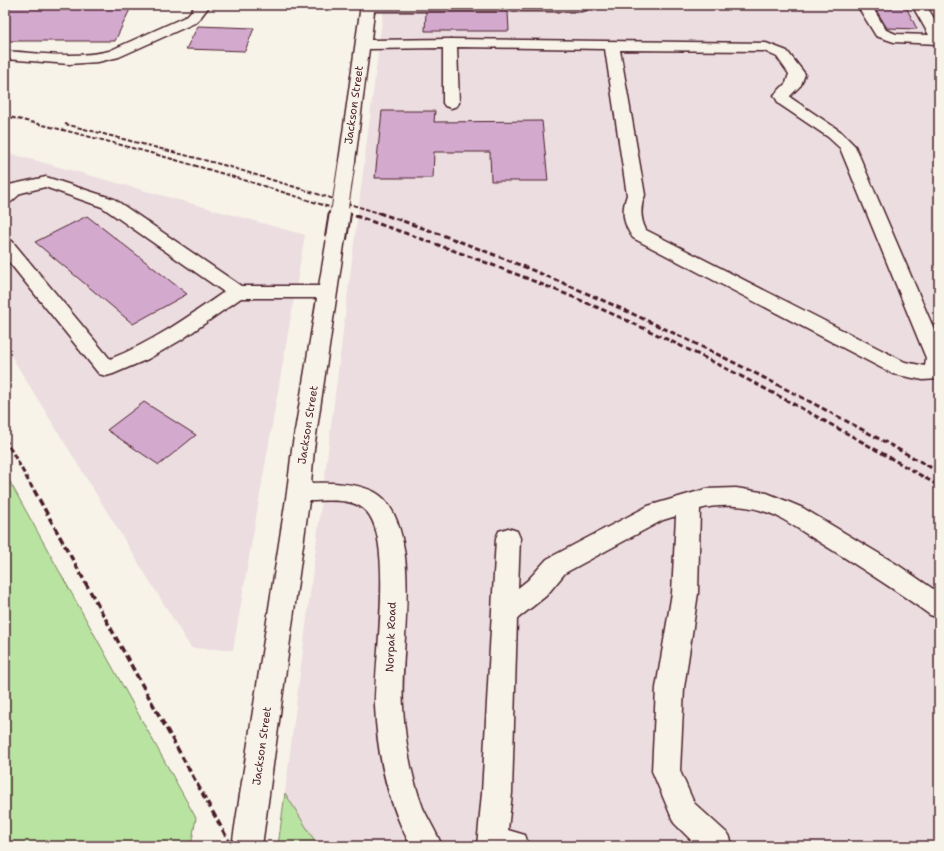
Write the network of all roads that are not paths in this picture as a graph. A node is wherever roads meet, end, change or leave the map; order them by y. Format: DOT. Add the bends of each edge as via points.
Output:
graph roads {
  1 [pos="203,5"];
  2 [pos="864,5"];
  3 [pos="919,5"];
  4 [pos="368,6"];
  5 [pos="581,7"];
  6 [pos="938,40"];
  7 [pos="450,43"];
  8 [pos="363,45"];
  9 [pos="612,46"];
  10 [pos="5,55"];
  11 [pos="451,103"];
  12 [pos="5,198"];
  13 [pos="5,245"];
  14 [pos="237,292"];
  15 [pos="328,292"];
  16 [pos="299,492"];
  17 [pos="688,503"];
  18 [pos="508,538"];
  19 [pos="939,607"];
  20 [pos="504,615"];
  21 [pos="499,845"];
  22 [pos="247,846"];
  23 [pos="427,846"];
  24 [pos="718,846"];
  1 -- 10 [label="street" via="192,19 114,54 70,60"];
  2 -- 6 [label="street" via="881,33 894,38"];
  3 -- 6 [label="street"];
  4 -- 5 [label="street"];
  4 -- 8 [label="street, Jackson Street"];
  7 -- 8 [label="street"];
  7 -- 9 [label="street"];
  7 -- 11 [label="street"];
  8 -- 15 [label="street, Jackson Street, bridge"];
  9 -- 9 [label="street" via="766,47 782,54 797,74 794,85 782,95 785,101 834,134 847,146 936,358 934,373 923,374 900,369 639,234 634,227 631,206 636,195"];
  12 -- 14 [label="street" via="15,189 46,182 108,203"];
  13 -- 14 [label="street" via="106,369 130,360"];
  14 -- 15 [label="street"];
  15 -- 16 [label="street, Jackson Street" via="303,449"];
  16 -- 22 [label="street, Jackson Street"];
  16 -- 23 [label="street, Norpak Road" via="349,493 365,498 376,506 389,531 393,558 388,705 394,754 413,819"];
  17 -- 19 [label="street" via="706,498 736,497 767,502 795,515 889,572"];
  17 -- 20 [label="street" via="656,513 556,566 537,588"];
  17 -- 24 [label="street" via="685,594 670,688 666,771 684,814"];
  18 -- 20 [label="street"];
  20 -- 21 [label="street" via="497,793"];
}
